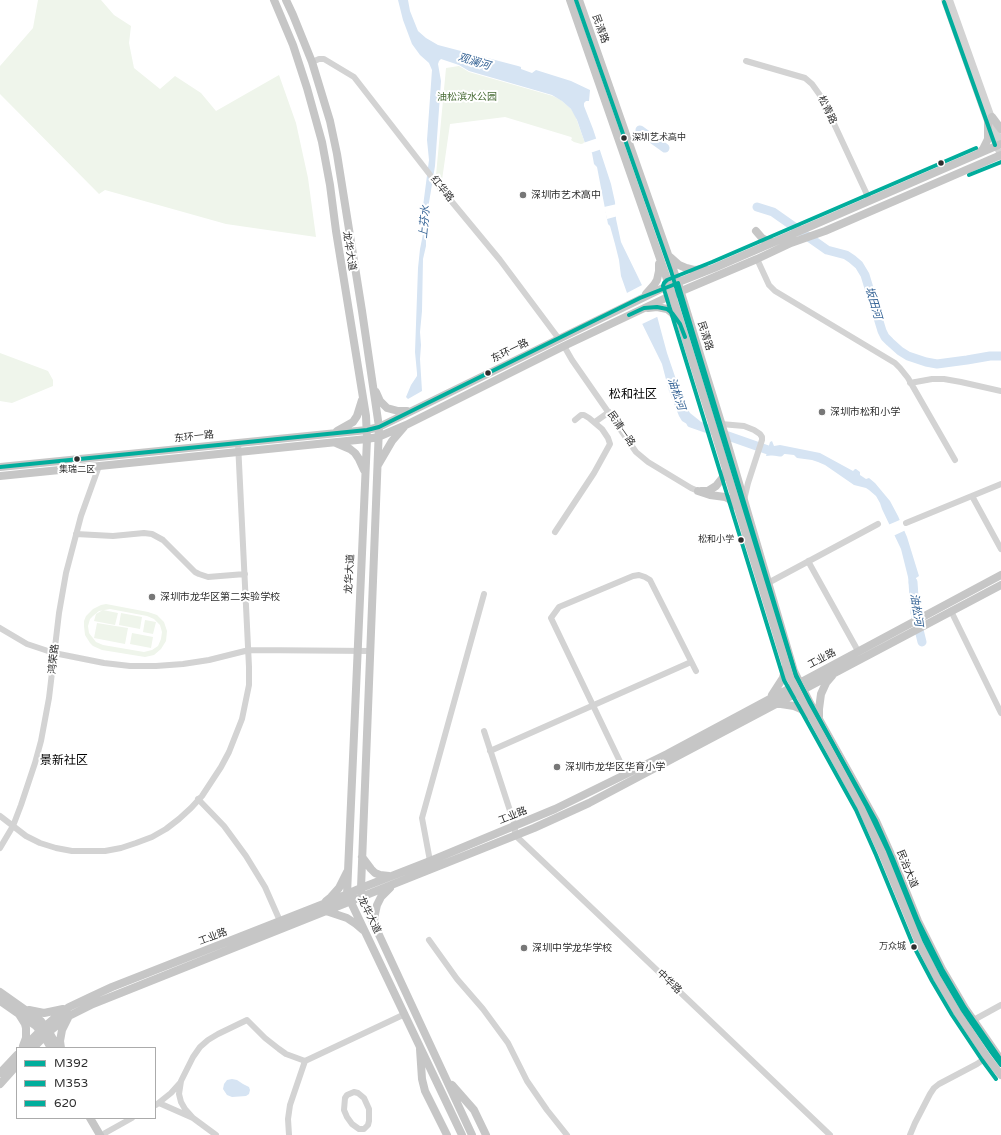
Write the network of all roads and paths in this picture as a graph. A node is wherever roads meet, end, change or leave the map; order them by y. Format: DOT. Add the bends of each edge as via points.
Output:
graph roads {
  1 [pos="274,0"];
  2 [pos="286,0"];
  3 [pos="570,0"];
  4 [pos="579,0"];
  5 [pos="944,0"];
  6 [pos="950,0"];
  7 [pos="746,61"];
  8 [pos="312,62"];
  9 [pos="990,120"];
  10 [pos="1001,129"];
  11 [pos="1000,145"];
  12 [pos="978,154"];
  13 [pos="1001,155"];
  14 [pos="870,200"];
  15 [pos="756,231"];
  16 [pos="773,242"];
  17 [pos="668,253"];
  18 [pos="659,257"];
  19 [pos="757,259"];
  20 [pos="714,268"];
  21 [pos="678,283"];
  22 [pos="669,286"];
  23 [pos="680,291"];
  24 [pos="650,292"];
  25 [pos="672,295"];
  26 [pos="656,305"];
  27 [pos="680,324"];
  28 [pos="559,339"];
  29 [pos="564,346"];
  30 [pos="910,383"];
  31 [pos="373,387"];
  32 [pos="1001,391"];
  33 [pos="363,397"];
  34 [pos="608,412"];
  35 [pos="404,413"];
  36 [pos="575,420"];
  37 [pos="595,422"];
  38 [pos="721,424"];
  39 [pos="406,425"];
  40 [pos="379,427"];
  41 [pos="332,433"];
  42 [pos="367,434"];
  43 [pos="378,437"];
  44 [pos="238,442"];
  45 [pos="333,442"];
  46 [pos="239,452"];
  47 [pos="955,460"];
  48 [pos="99,466"];
  49 [pos="0,467"];
  50 [pos="377,468"];
  51 [pos="726,469"];
  52 [pos="365,475"];
  53 [pos="0,476"];
  54 [pos="1001,484"];
  55 [pos="698,491"];
  56 [pos="972,496"];
  57 [pos="744,501"];
  58 [pos="738,509"];
  59 [pos="906,523"];
  60 [pos="878,524"];
  61 [pos="555,532"];
  62 [pos="76,534"];
  63 [pos="1001,549"];
  64 [pos="808,561"];
  65 [pos="245,574"];
  66 [pos="1001,575"];
  67 [pos="768,583"];
  68 [pos="1001,585"];
  69 [pos="484,594"];
  70 [pos="951,611"];
  71 [pos="931,617"];
  72 [pos="0,628"];
  73 [pos="249,650"];
  74 [pos="357,650"];
  75 [pos="370,651"];
  76 [pos="858,651"];
  77 [pos="54,654"];
  78 [pos="691,662"];
  79 [pos="786,664"];
  80 [pos="696,671"];
  81 [pos="837,671"];
  82 [pos="799,687"];
  83 [pos="772,701"];
  84 [pos="593,706"];
  85 [pos="1001,713"];
  86 [pos="817,720"];
  87 [pos="484,730"];
  88 [pos="490,751"];
  89 [pos="626,774"];
  90 [pos="198,799"];
  91 [pos="0,816"];
  92 [pos="13,826"];
  93 [pos="515,826"];
  94 [pos="515,835"];
  95 [pos="0,848"];
  96 [pos="362,856"];
  97 [pos="430,861"];
  98 [pos="348,870"];
  99 [pos="393,880"];
  100 [pos="361,888"];
  101 [pos="362,897"];
  102 [pos="349,898"];
  103 [pos="314,908"];
  104 [pos="326,911"];
  105 [pos="280,921"];
  106 [pos="374,924"];
  107 [pos="368,935"];
  108 [pos="429,940"];
  109 [pos="0,992"];
  110 [pos="0,1000"];
  111 [pos="1001,1005"];
  112 [pos="19,1009"];
  113 [pos="71,1010"];
  114 [pos="405,1014"];
  115 [pos="973,1020"];
  116 [pos="966,1026"];
  117 [pos="44,1031"];
  118 [pos="420,1046"];
  119 [pos="23,1047"];
  120 [pos="24,1047"];
  121 [pos="34,1047"];
  122 [pos="51,1047"];
  123 [pos="58,1047"];
  124 [pos="59,1047"];
  125 [pos="16,1056"];
  126 [pos="987,1057"];
  127 [pos="1001,1060"];
  128 [pos="305,1061"];
  129 [pos="16,1066"];
  130 [pos="0,1073"];
  131 [pos="1001,1075"];
  132 [pos="446,1078"];
  133 [pos="181,1081"];
  134 [pos="0,1084"];
  135 [pos="157,1104"];
  136 [pos="193,1118"];
  137 [pos="91,1119"];
  138 [pos="96,1119"];
  139 [pos="130,1119"];
  140 [pos="364,1129"];
  141 [pos="100,1134"];
  142 [pos="216,1135"];
  143 [pos="289,1135"];
  144 [pos="368,1135"];
  145 [pos="446,1135"];
  146 [pos="462,1135"];
  147 [pos="472,1135"];
  148 [pos="486,1135"];
  149 [pos="567,1135"];
  150 [pos="830,1135"];
  151 [pos="910,1135"];
  1 -- 33 [label="main road, 龙华大道" via="293,45 322,142"];
  2 -- 8 [label="main road, 龙华大道"];
  3 -- 18 [label="main road, 民清路"];
  4 -- 17 [label="main road, 民清路"];
  5 -- 9 [label="street"];
  6 -- 9 [label="street"];
  7 -- 14 [label="street, 松青路" via="805,78 812,84 822,98"];
  8 -- 28 [label="street, 红华路" via="324,59 354,77 500,260"];
  8 -- 31 [label="main road, 龙华大道" via="337,154"];
  9 -- 10 [label="main road"];
  9 -- 11 [label="street"];
  9 -- 12 [label="main road" via="986,144"];
  11 -- 12 [label="main road, 东环一路"];
  11 -- 13 [label="street"];
  12 -- 14 [label="main road, 东环一路"];
  13 -- 19 [label="main road, 东环一路"];
  14 -- 16 [label="main road, 东环一路"];
  15 -- 16 [label="main road" via="762,238"];
  16 -- 20 [label="main road, 东环一路"];
  17 -- 20 [label="main road" via="675,262 686,268"];
  17 -- 21 [label="main road, 民清路"];
  18 -- 22 [label="main road, 民清路"];
  18 -- 24 [label="main road" via="658,275"];
  19 -- 23 [label="main road, 东环一路"];
  19 -- 30 [label="street" via="769,285 775,291 895,363"];
  20 -- 21 [label="main road, 东环一路"];
  21 -- 22 [label="main road, 东环一路"];
  21 -- 23 [label="main road, 民清路"];
  22 -- 24 [label="main road, 东环一路"];
  22 -- 25 [label="main road, 民清路"];
  23 -- 25 [label="main road, 东环一路"];
  23 -- 38 [label="main road, 民清路"];
  24 -- 28 [label="main road, 东环一路"];
  25 -- 26 [label="main road, 东环一路"];
  25 -- 27 [label="main road, 民清路"];
  26 -- 27 [label="main road" via="669,310"];
  26 -- 29 [label="main road, 东环一路" via="644,308"];
  27 -- 51 [label="main road, 民清路"];
  28 -- 35 [label="main road, 东环一路"];
  29 -- 34 [label="street, 民清一路"];
  29 -- 39 [label="main road, 东环一路"];
  30 -- 32 [label="street" via="944,379"];
  30 -- 47 [label="street"];
  31 -- 35 [label="main road" via="385,406"];
  31 -- 40 [label="main road, 龙华大道"];
  33 -- 41 [label="main road" via="352,422"];
  33 -- 42 [label="main road, 龙华大道"];
  34 -- 37 [label="street"];
  34 -- 55 [label="street, 民清一路" via="640,456"];
  35 -- 40 [label="main road, 东环一路"];
  36 -- 37 [label="street" via="578,416 584,415"];
  37 -- 61 [label="street" via="610,444 594,474"];
  38 -- 57 [label="main road, 民清路"];
  38 -- 57 [label="street" via="750,428 760,434 762,440"];
  39 -- 43 [label="main road, 东环一路"];
  39 -- 50 [label="main road" via="392,441"];
  40 -- 42 [label="main road, 东环一路"];
  40 -- 43 [label="main road, 龙华大道"];
  41 -- 42 [label="main road, 东环一路"];
  41 -- 44 [label="main road, 东环一路"];
  42 -- 43 [label="main road, 东环一路"];
  42 -- 45 [label="main road, 东环一路"];
  42 -- 52 [label="main road, 龙华大道"];
  43 -- 50 [label="main road, 龙华大道"];
  44 -- 46 [label="street"];
  44 -- 49 [label="main road, 东环一路"];
  45 -- 46 [label="main road, 东环一路"];
  45 -- 52 [label="main road" via="355,454"];
  46 -- 48 [label="main road, 东环一路"];
  46 -- 65 [label="street"];
  48 -- 53 [label="main road, 东环一路"];
  48 -- 62 [label="street, 鸿荣路"];
  50 -- 75 [label="main road, 龙华大道"];
  51 -- 55 [label="main road" via="716,486 708,491"];
  51 -- 58 [label="main road, 民清路"];
  52 -- 74 [label="main road, 龙华大道"];
  54 -- 56 [label="street"];
  55 -- 58 [label="main road" via="725,497"];
  56 -- 59 [label="street"];
  56 -- 63 [label="street"];
  57 -- 67 [label="main road, 民清路"];
  58 -- 79 [label="main road, 民清路"];
  60 -- 64 [label="street"];
  62 -- 65 [label="street" via="152,534 203,576"];
  62 -- 77 [label="street, 鸿荣路" via="62,593"];
  64 -- 67 [label="street"];
  64 -- 76 [label="street"];
  65 -- 73 [label="street"];
  66 -- 71 [label="main road, 工业路"];
  67 -- 82 [label="main road, 民清路"];
  68 -- 70 [label="main road, 工业路"];
  69 -- 97 [label="street" via="422,818"];
  70 -- 71 [label="main road, 工业路"];
  70 -- 85 [label="street"];
  71 -- 76 [label="main road, 工业路" via="905,626"];
  71 -- 81 [label="main road, 工业路" via="909,634"];
  72 -- 77 [label="street" via="27,644"];
  73 -- 74 [label="street"];
  73 -- 77 [label="street" via="196,662 156,666 117,665"];
  73 -- 90 [label="street" via="246,702 238,730 221,768"];
  74 -- 75 [label="street"];
  74 -- 98 [label="main road, 龙华大道"];
  75 -- 96 [label="main road, 龙华大道"];
  76 -- 82 [label="main road, 工业路"];
  77 -- 92 [label="street, 鸿荣路" via="49,698 40,741"];
  78 -- 80 [label="street"];
  78 -- 84 [label="street"];
  78 -- 84 [label="street" via="650,580 645,577 633,576 558,607 551,618"];
  79 -- 82 [label="main road, 民清路"];
  79 -- 83 [label="main road" via="783,678"];
  81 -- 82 [label="main road, 工业路"];
  81 -- 86 [label="main road" via="826,683 821,694"];
  82 -- 83 [label="main road, 工业路"];
  82 -- 86 [label="main road, 民治大道"];
  83 -- 86 [label="main road" via="794,706"];
  83 -- 89 [label="main road, 工业路"];
  83 -- 94 [label="main road, 工业路" via="589,803"];
  84 -- 88 [label="street"];
  84 -- 89 [label="street"];
  86 -- 115 [label="main road, 民治大道" via="876,821 927,941"];
  86 -- 116 [label="main road, 民治大道" via="861,807 927,961"];
  87 -- 88 [label="street"];
  88 -- 93 [label="street"];
  89 -- 93 [label="main road, 工业路"];
  90 -- 92 [label="street" via="179,819 152,837 105,851 88,852 56,848 26,836"];
  90 -- 105 [label="street" via="224,826 246,856 265,888"];
  91 -- 92 [label="street"];
  92 -- 95 [label="street, 鸿荣路"];
  93 -- 94 [label="street"];
  93 -- 97 [label="main road, 工业路"];
  94 -- 99 [label="main road, 工业路"];
  94 -- 150 [label="street, 中华路"];
  96 -- 99 [label="main road" via="371,869"];
  96 -- 100 [label="main road, 龙华大道"];
  97 -- 99 [label="main road, 工业路"];
  98 -- 102 [label="main road, 龙华大道"];
  98 -- 103 [label="main road" via="331,898"];
  99 -- 100 [label="main road, 工业路"];
  99 -- 101 [label="main road, 工业路"];
  99 -- 106 [label="main road" via="379,900"];
  100 -- 101 [label="main road, 龙华大道"];
  100 -- 102 [label="main road, 工业路"];
  101 -- 102 [label="main road, 工业路"];
  101 -- 106 [label="main road, 龙华大道"];
  102 -- 103 [label="main road, 工业路"];
  102 -- 104 [label="main road, 工业路"];
  102 -- 107 [label="main road, 龙华大道"];
  103 -- 105 [label="main road, 工业路"];
  104 -- 107 [label="main road" via="347,918"];
  104 -- 113 [label="main road, 工业路" via="93,1004"];
  105 -- 113 [label="main road, 工业路" via="112,987"];
  106 -- 132 [label="main road, 龙华大道"];
  107 -- 114 [label="main road, 龙华大道"];
  108 -- 149 [label="street" via="508,1043 527,1082"];
  109 -- 112 [label="main road"];
  110 -- 112 [label="main road"];
  111 -- 115 [label="street"];
  112 -- 113 [label="main road" via="44,1013"];
  112 -- 117 [label="main road" via="36,1018"];
  112 -- 119 [label="main road" via="26,1028"];
  113 -- 117 [label="main road, 工业路" via="59,1014"];
  113 -- 124 [label="main road" via="62,1030"];
  114 -- 118 [label="main road, 龙华大道"];
  114 -- 128 [label="street"];
  115 -- 116 [label="street"];
  115 -- 127 [label="main road, 民治大道"];
  116 -- 126 [label="main road, 民治大道"];
  117 -- 120 [label="main road, 工业路"];
  117 -- 121 [label="main road, 工业路"];
  117 -- 122 [label="main road"];
  117 -- 123 [label="main road"];
  118 -- 145 [label="main road" via="425,1091"];
  118 -- 146 [label="main road, 龙华大道"];
  125 -- 130 [label="main road"];
  126 -- 131 [label="main road, 民治大道"];
  126 -- 151 [label="street" via="934,1088"];
  128 -- 133 [label="street" via="286,1054 247,1020 204,1043 193,1057"];
  128 -- 143 [label="street" via="290,1105"];
  129 -- 134 [label="main road"];
  132 -- 147 [label="main road, 龙华大道"];
  132 -- 148 [label="main road" via="474,1110"];
  133 -- 135 [label="street"];
  133 -- 136 [label="street" via="181,1102"];
  135 -- 136 [label="street"];
  136 -- 142 [label="street"];
  137 -- 141 [label="main road"];
  138 -- 141 [label="main road"];
  139 -- 141 [label="street"];
  140 -- 140 [label="street" via="355,1127 346,1114 345,1098 350,1092 358,1093 368,1105 369,1121"];
  140 -- 144 [label="street"];
}
